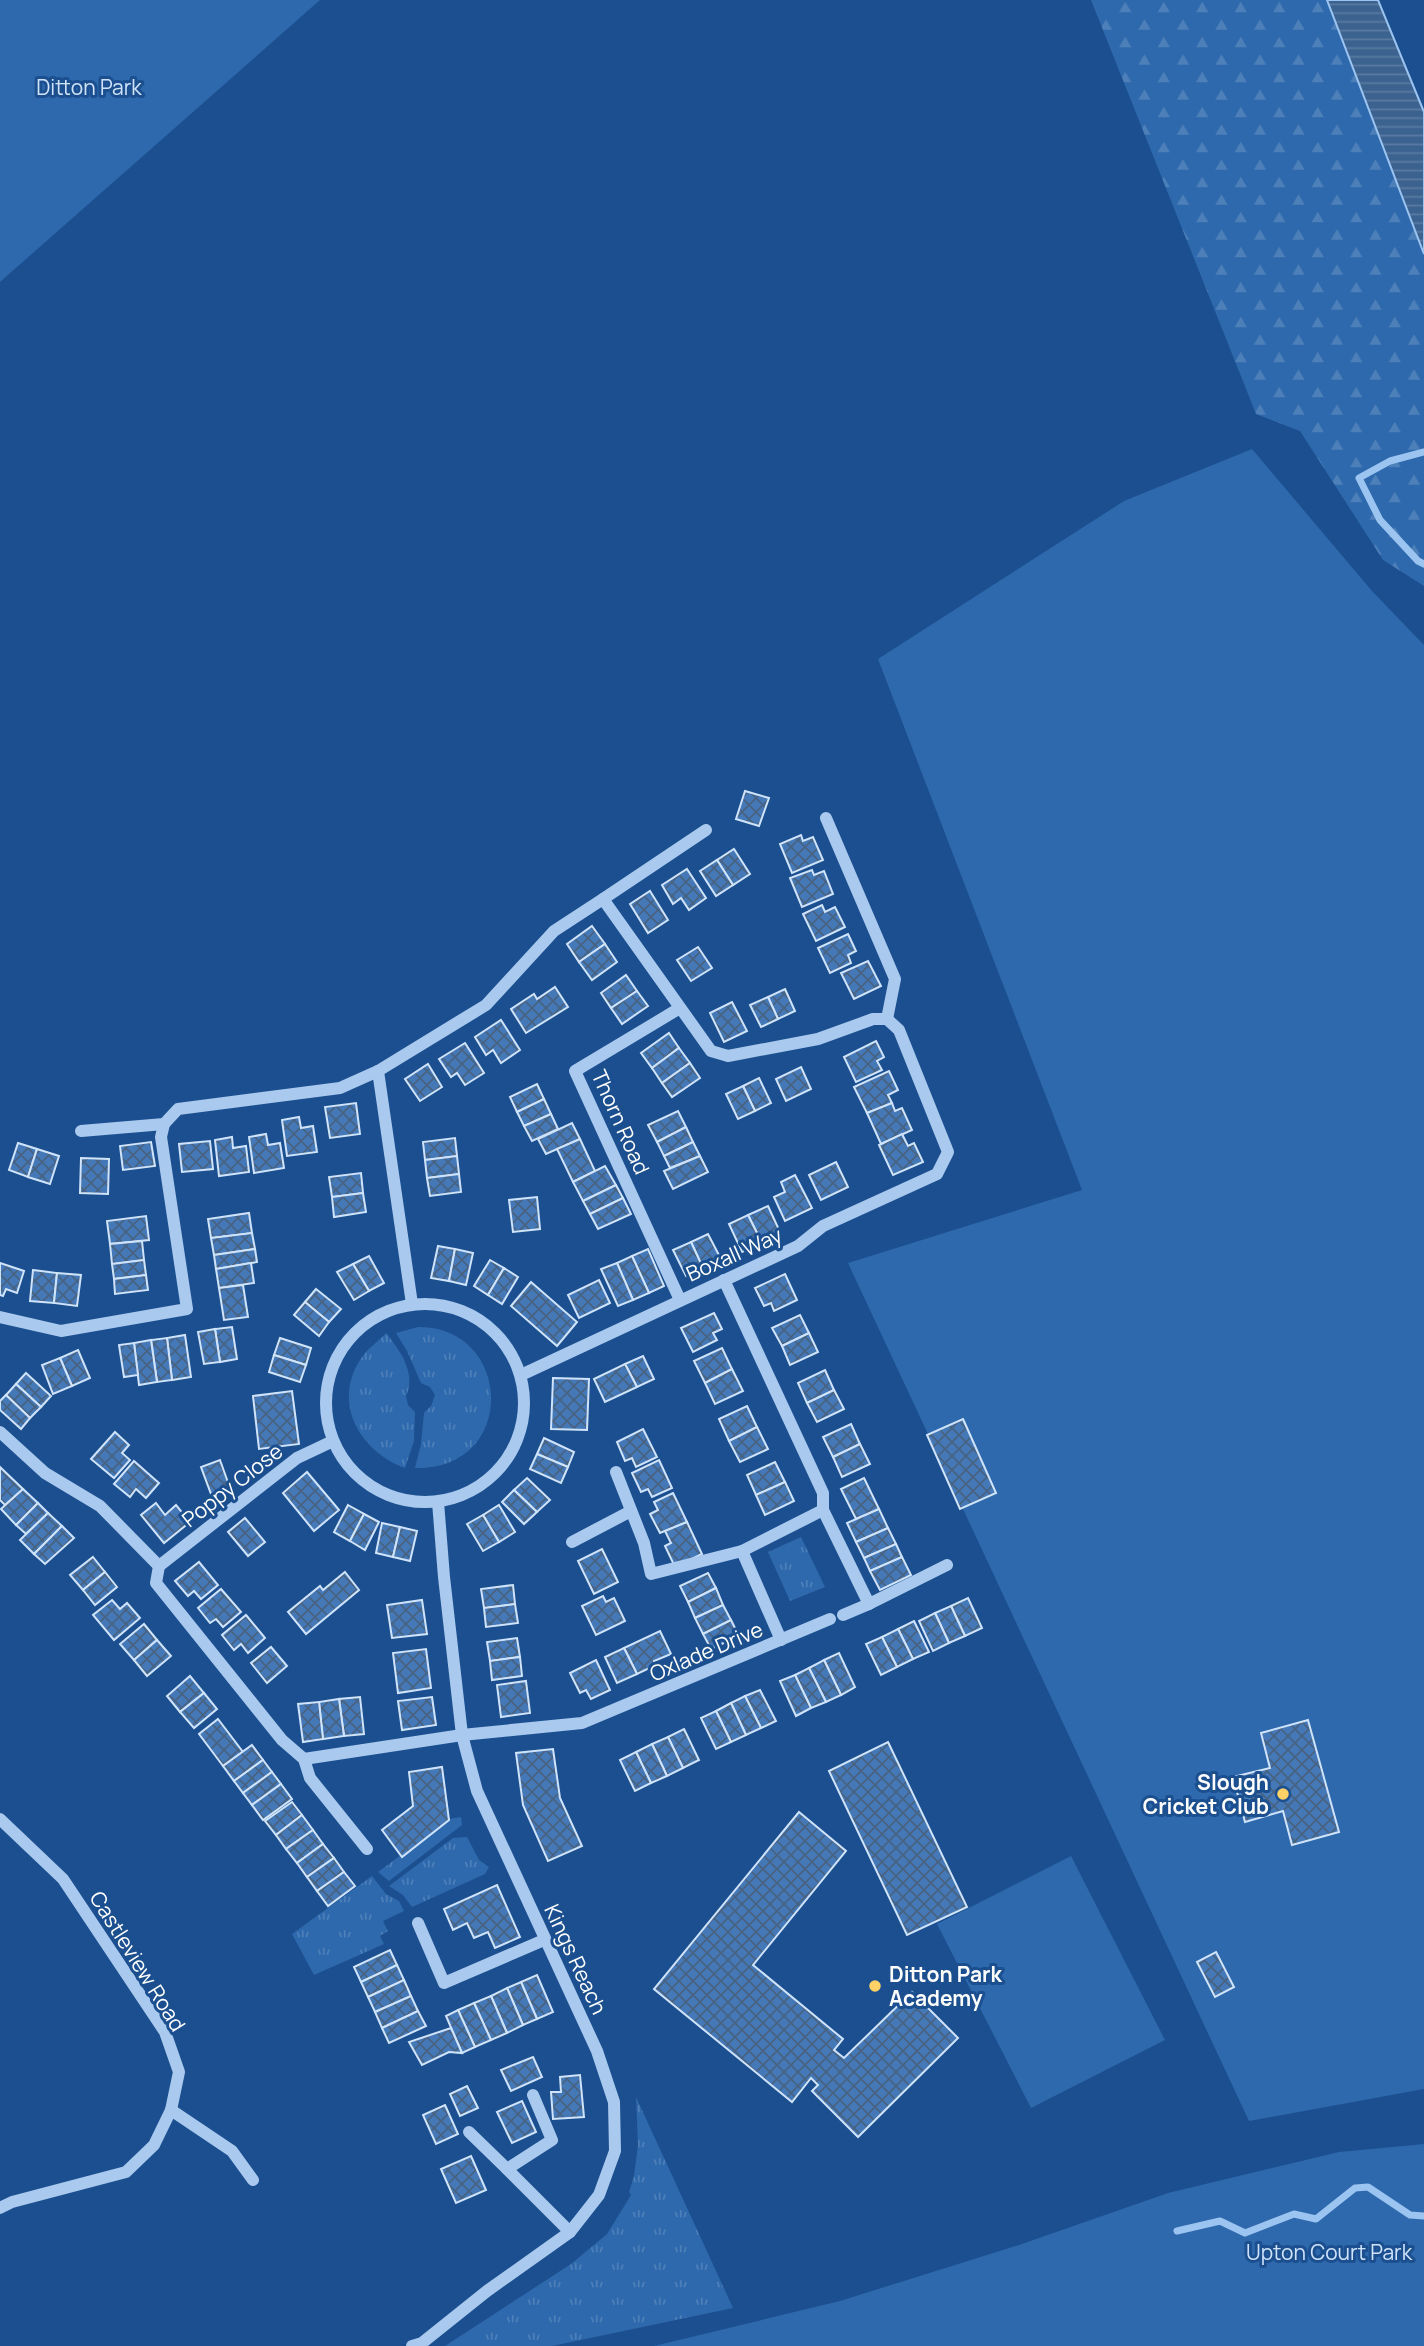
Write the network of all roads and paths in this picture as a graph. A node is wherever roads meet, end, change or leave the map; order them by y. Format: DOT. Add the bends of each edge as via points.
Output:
graph roads {
  1 [pos="826,818"];
  2 [pos="706,830"];
  3 [pos="603,899"];
  4 [pos="680,1008"];
  5 [pos="887,1018"];
  6 [pos="378,1070"];
  7 [pos="164,1124"];
  8 [pos="81,1131"];
  9 [pos="724,1280"];
  10 [pos="680,1300"];
  11 [pos="412,1304"];
  12 [pos="0,1317"];
  13 [pos="521,1375"];
  14 [pos="0,1432"];
  15 [pos="333,1441"];
  16 [pos="616,1472"];
  17 [pos="438,1502"];
  18 [pos="823,1510"];
  19 [pos="631,1511"];
  20 [pos="572,1542"];
  21 [pos="742,1551"];
  22 [pos="947,1565"];
  23 [pos="159,1566"];
  24 [pos="869,1604"];
  25 [pos="843,1615"];
  26 [pos="830,1619"];
  27 [pos="781,1640"];
  28 [pos="463,1735"];
  29 [pos="304,1759"];
  30 [pos="0,1819"];
  31 [pos="367,1849"];
  32 [pos="418,1923"];
  33 [pos="544,1940"];
  34 [pos="533,2095"];
  35 [pos="172,2110"];
  36 [pos="469,2132"];
  37 [pos="507,2168"];
  38 [pos="253,2180"];
  39 [pos="0,2208"];
  40 [pos="570,2232"];
  41 [pos="412,2346"];
  1 -- 5 [label="street" via="895,979"];
  2 -- 3 [label="street"];
  3 -- 4 [label="street"];
  3 -- 6 [label="street" via="554,931 485,1005"];
  4 -- 5 [label="street" via="710,1051 728,1056 818,1039"];
  4 -- 10 [label="street, Thorn Road" via="575,1071"];
  5 -- 9 [label="street, Boxall Way" via="899,1030 948,1152 937,1174 823,1226 798,1246"];
  6 -- 7 [label="street" via="340,1088 177,1109"];
  6 -- 11 [label="street"];
  7 -- 8 [label="street"];
  7 -- 12 [label="street" via="162,1137 187,1309 61,1331"];
  9 -- 10 [label="street, Boxall Way"];
  9 -- 18 [label="street" via="824,1493"];
  10 -- 13 [label="street, Boxall Way"];
  11 -- 13 [label="street" via="440,1304 468,1312 510,1349"];
  11 -- 15 [label="street" via="380,1314 356,1331 338,1355 327,1383 326,1412"];
  13 -- 17 [label="street" via="525,1409 517,1443 498,1472 471,1492"];
  14 -- 23 [label="street" via="45,1473 100,1506"];
  15 -- 17 [label="street" via="366,1483 416,1503"];
  15 -- 23 [label="street, Poppy Close" via="297,1458"];
  16 -- 19 [label="street"];
  17 -- 28 [label="street, Kings Reach"];
  18 -- 21 [label="street"];
  18 -- 24 [label="street"];
  19 -- 20 [label="street"];
  19 -- 21 [label="street" via="651,1574"];
  21 -- 27 [label="street, Oxlade Drive"];
  22 -- 24 [label="street"];
  23 -- 29 [label="street" via="156,1583 282,1740"];
  24 -- 25 [label="street"];
  26 -- 27 [label="street"];
  27 -- 28 [label="street, Oxlade Drive" via="583,1723"];
  28 -- 29 [label="street, Oxlade Drive"];
  28 -- 33 [label="street, Kings Reach" via="477,1791"];
  29 -- 31 [label="street" via="310,1778"];
  30 -- 35 [label="street, Castleview Road" via="63,1879 165,2032 179,2072"];
  32 -- 33 [label="street" via="444,1983"];
  33 -- 40 [label="street, Kings Reach" via="597,2050 614,2102 615,2151 599,2195"];
  34 -- 37 [label="street" via="551,2140"];
  35 -- 38 [label="street" via="232,2151"];
  35 -- 39 [label="street, Castleview Road" via="154,2144 126,2172"];
  36 -- 37 [label="street"];
  37 -- 40 [label="street"];
  40 -- 41 [label="street, Kings Reach"];
}
